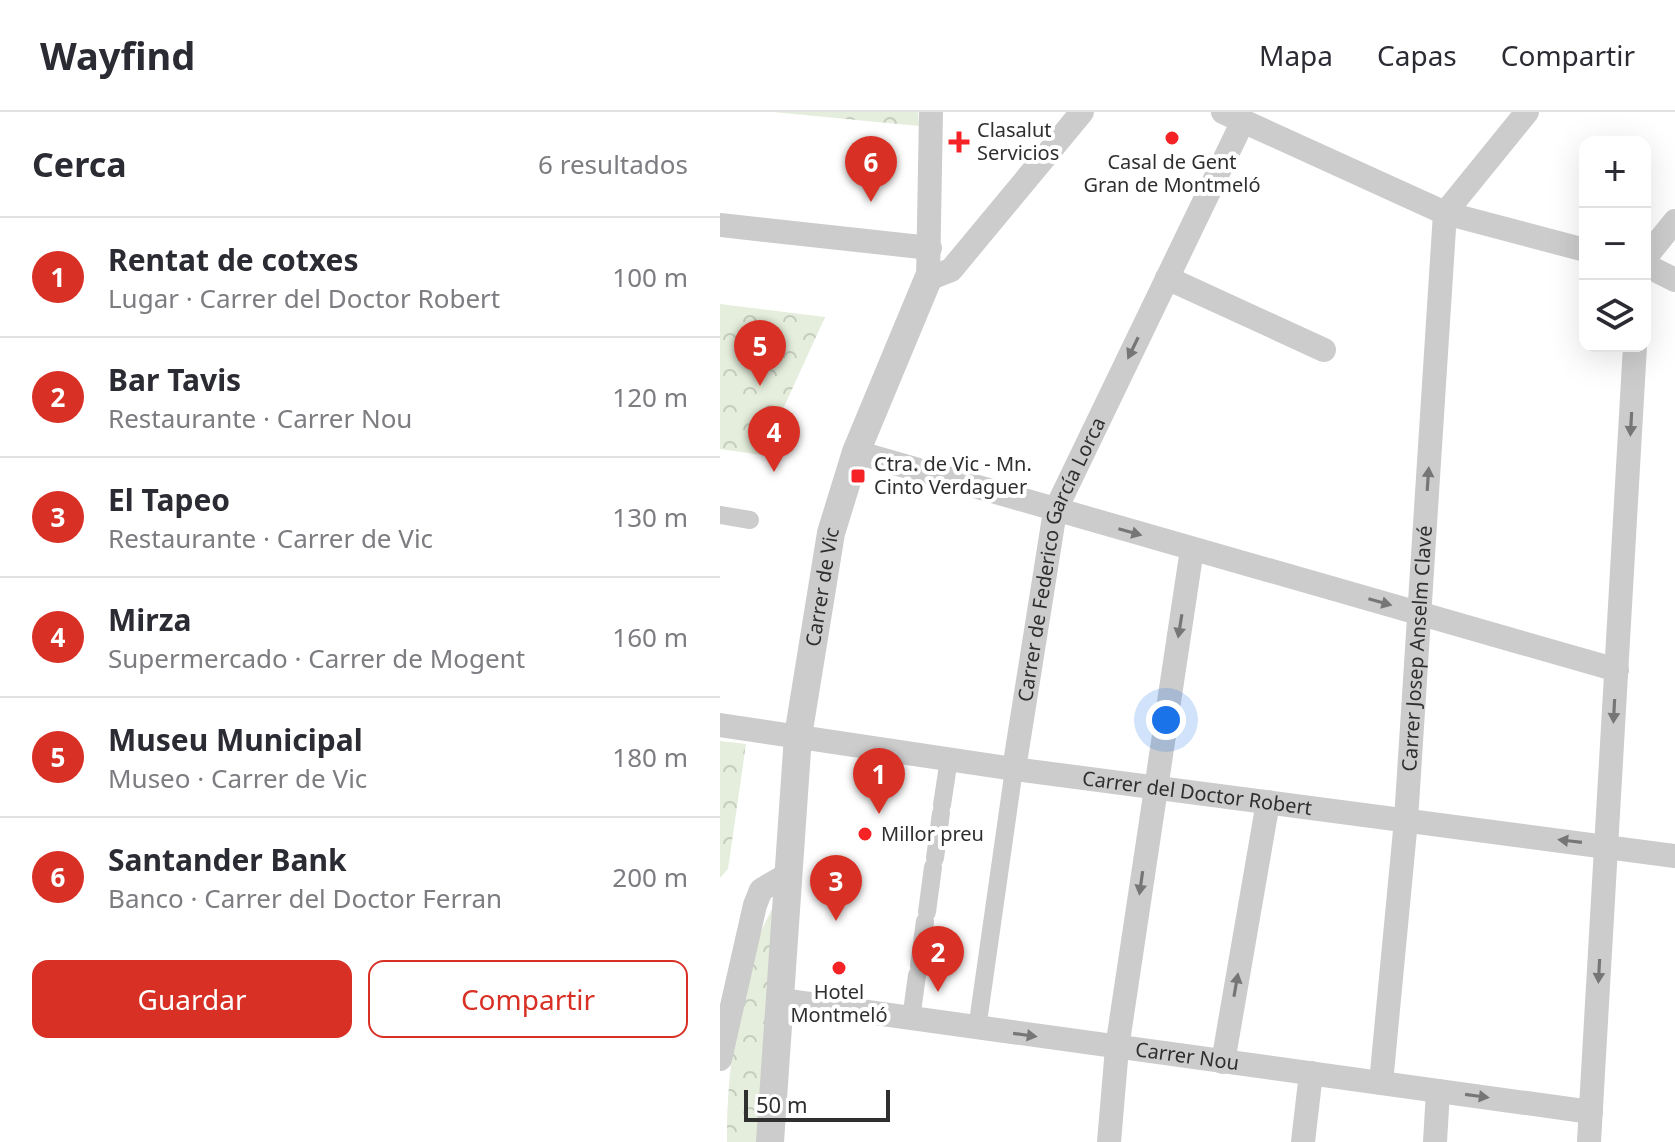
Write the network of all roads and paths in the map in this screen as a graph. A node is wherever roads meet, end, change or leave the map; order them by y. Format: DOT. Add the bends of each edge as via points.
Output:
graph roads {
  1 [pos="931,112"];
  2 [pos="1082,112"];
  3 [pos="1517,116"];
  4 [pos="1233,117"];
  5 [pos="1445,213"];
  6 [pos="1675,221"];
  7 [pos="720,225"];
  8 [pos="930,248"];
  9 [pos="1579,248"];
  10 [pos="1651,251"];
  11 [pos="1651,268"];
  12 [pos="1167,278"];
  13 [pos="928,279"];
  14 [pos="1675,280"];
  15 [pos="1324,350"];
  16 [pos="1635,352"];
  17 [pos="856,452"];
  18 [pos="1055,511"];
  19 [pos="720,515"];
  20 [pos="750,520"];
  21 [pos="1192,549"];
  22 [pos="1420,613"];
  23 [pos="1617,670"];
  24 [pos="720,725"];
  25 [pos="798,736"];
  26 [pos="949,759"];
  27 [pos="1014,769"];
  28 [pos="1155,786"];
  29 [pos="1268,802"];
  30 [pos="1406,820"];
  31 [pos="1606,846"];
  32 [pos="1675,856"];
  33 [pos="790,873"];
  34 [pos="781,1000"];
  35 [pos="725,1006"];
  36 [pos="911,1019"];
  37 [pos="977,1029"];
  38 [pos="1117,1048"];
  39 [pos="720,1059"];
  40 [pos="1223,1062"];
  41 [pos="1311,1073"];
  42 [pos="1381,1083"];
  43 [pos="1438,1091"];
  44 [pos="1591,1112"];
  45 [pos="770,1142"];
  46 [pos="1109,1142"];
  47 [pos="1303,1142"];
  48 [pos="1435,1142"];
  49 [pos="1589,1142"];
  1 -- 8 [label="street"];
  2 -- 13 [label="street" via="951,270"];
  3 -- 5 [label="street"];
  4 -- 5 [label="street"];
  4 -- 12 [label="street, Carrer de Federico García Lorca"];
  5 -- 9 [label="street"];
  22 -- 5 [label="street, Carrer Josep Anselm Clavé, one-way"];
  6 -- 10 [label="street"];
  7 -- 8 [label="street"];
  8 -- 13 [label="street"];
  11 -- 14 [label="street"];
  12 -- 15 [label="street"];
  12 -- 18 [label="street, Carrer de Federico García Lorca, one-way"];
  13 -- 17 [label="street, Carrer de Vic"];
  16 -- 23 [label="street, one-way"];
  17 -- 18 [label="street"];
  17 -- 25 [label="street, Carrer de Vic" via="831,533"];
  18 -- 21 [label="street, one-way"];
  18 -- 27 [label="street, Carrer de Federico García Lorca"];
  19 -- 20 [label="street"];
  21 -- 22 [label="street, one-way"];
  21 -- 28 [label="street, one-way"];
  22 -- 23 [label="street"];
  22 -- 30 [label="street, Carrer Josep Anselm Clavé"];
  23 -- 31 [label="street, one-way"];
  24 -- 25 [label="street, Carrer del Doctor Robert"];
  25 -- 26 [label="street, Carrer del Doctor Robert"];
  25 -- 33 [label="street, Carrer de Vic"];
  26 -- 27 [label="street, Carrer del Doctor Robert"];
  26 -- 36 [label="street"];
  27 -- 28 [label="street, Carrer del Doctor Robert"];
  27 -- 37 [label="street, Carrer de Federico García Lorca"];
  28 -- 29 [label="street, Carrer del Doctor Robert"];
  28 -- 38 [label="street, one-way"];
  29 -- 30 [label="street, Carrer del Doctor Robert"];
  40 -- 29 [label="street, one-way"];
  31 -- 30 [label="street, Carrer del Doctor Robert, one-way"];
  30 -- 42 [label="street, Carrer Josep Anselm Clavé"];
  31 -- 32 [label="street, Carrer del Doctor Robert"];
  31 -- 44 [label="street, one-way"];
  33 -- 34 [label="street, Carrer de Vic"];
  33 -- 35 [label="street" via="761,890"];
  34 -- 36 [label="street, Carrer Nou"];
  34 -- 45 [label="street, Carrer de Vic"];
  35 -- 39 [label="street"];
  36 -- 37 [label="street, Carrer Nou"];
  37 -- 38 [label="street, Carrer Nou, one-way"];
  38 -- 40 [label="street, Carrer Nou"];
  38 -- 46 [label="street"];
  40 -- 41 [label="street, Carrer Nou"];
  41 -- 42 [label="street, Carrer Nou"];
  41 -- 47 [label="street"];
  42 -- 43 [label="street, Carrer Nou"];
  43 -- 44 [label="street, Carrer Nou, one-way"];
  43 -- 48 [label="street"];
  44 -- 49 [label="street"];
}
